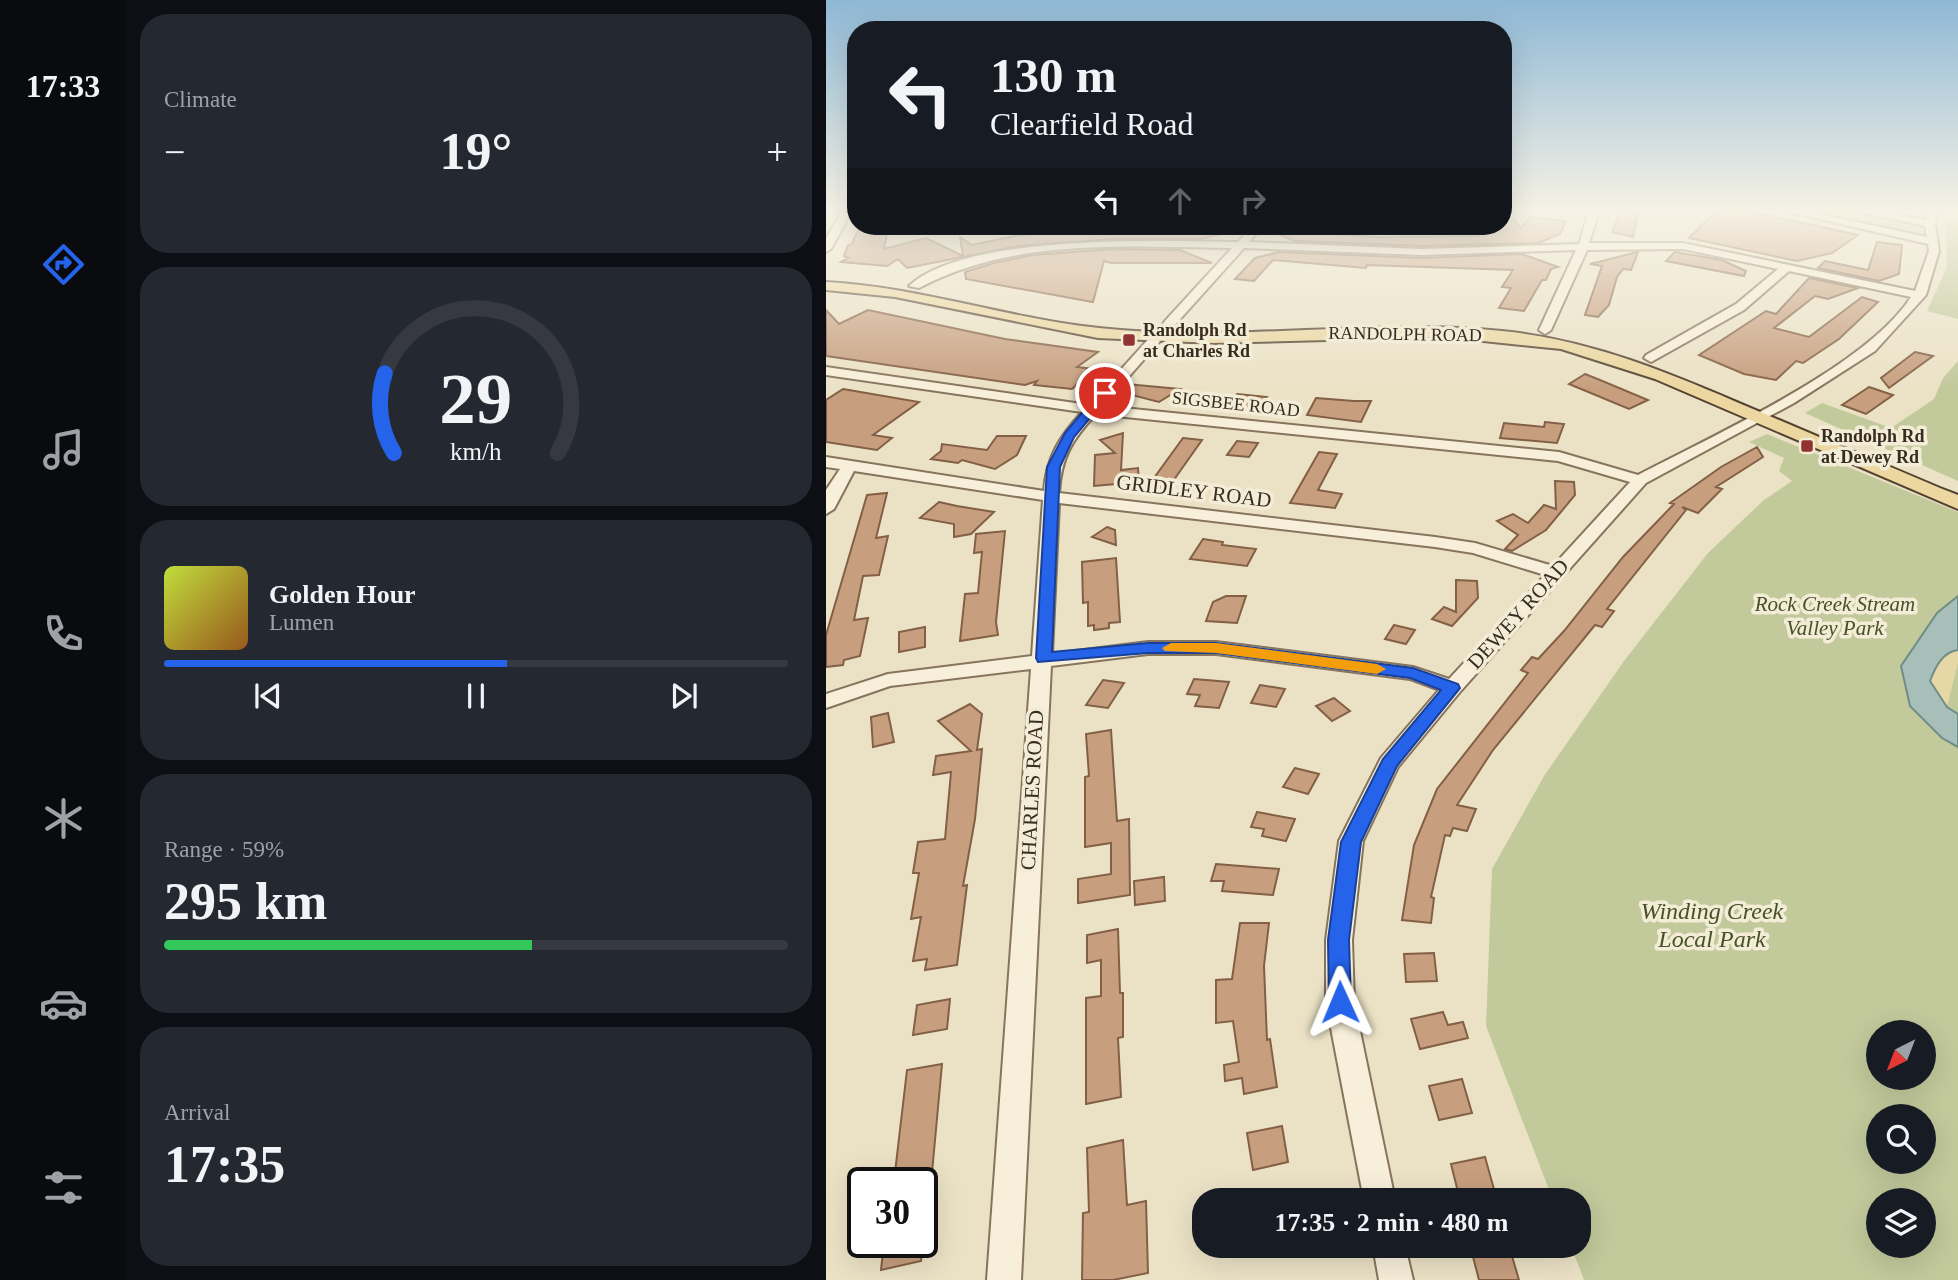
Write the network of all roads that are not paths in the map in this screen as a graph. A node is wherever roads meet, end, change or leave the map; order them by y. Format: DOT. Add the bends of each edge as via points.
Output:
graph roads {
  1 [pos="948,271"];
  2 [pos="1218,271"];
  3 [pos="1572,271"];
  4 [pos="1783,271"];
  5 [pos="1800,271"];
  6 [pos="1929,271"];
  7 [pos="826,276"];
  8 [pos="826,286"];
  9 [pos="915,286"];
  10 [pos="1920,295"];
  11 [pos="1169,324"];
  12 [pos="1545,330"];
  13 [pos="1157,337"];
  14 [pos="1651,358"];
  15 [pos="826,371"];
  16 [pos="1090,409"];
  17 [pos="1764,413"];
  18 [pos="826,462"];
  19 [pos="850,466"];
  20 [pos="1640,480"];
  21 [pos="1958,488"];
  22 [pos="1052,497"];
  23 [pos="1958,503"];
  24 [pos="826,509"];
  25 [pos="1555,572"];
  26 [pos="1044,658"];
  27 [pos="1452,688"];
  28 [pos="826,701"];
  29 [pos="1378,1188"];
  30 [pos="1391,1258"];
  31 [pos="1004,1280"];
  32 [pos="1396,1280"];
  1 -- 9 [label="street"];
  2 -- 11 [label="street"];
  3 -- 12 [label="street"];
  4 -- 14 [label="street" via="1740,307"];
  5 -- 10 [label="street"];
  6 -- 10 [label="street, DEWEY ROAD"];
  7 -- 9 [label="main road, RANDOLPH ROAD"];
  8 -- 13 [label="main road, RANDOLPH ROAD" via="881,290 1098,333"];
  9 -- 11 [label="main road, RANDOLPH ROAD" via="1065,315"];
  10 -- 17 [label="street, DEWEY ROAD" via="1870,348"];
  11 -- 12 [label="main road, RANDOLPH ROAD" via="1332,320"];
  12 -- 14 [label="main road, RANDOLPH ROAD"];
  13 -- 16 [label="street, CHARLES ROAD"];
  13 -- 17 [label="main road, RANDOLPH ROAD" via="1350,331 1559,344 1639,366"];
  14 -- 17 [label="main road, RANDOLPH ROAD"];
  15 -- 16 [label="street, SIGSBEE ROAD"];
  16 -- 20 [label="street, SIGSBEE ROAD" via="1559,457"];
  16 -- 22 [label="street, CHARLES ROAD" via="1053,467"];
  17 -- 20 [label="street, DEWEY ROAD"];
  17 -- 21 [label="main road, RANDOLPH ROAD"];
  17 -- 23 [label="main road, RANDOLPH ROAD"];
  18 -- 19 [label="street, GRIDLEY ROAD"];
  19 -- 22 [label="street, GRIDLEY ROAD"];
  19 -- 24 [label="street"];
  20 -- 25 [label="street, DEWEY ROAD"];
  22 -- 25 [label="street, GRIDLEY ROAD" via="1435,541"];
  22 -- 26 [label="street, CHARLES ROAD"];
  25 -- 27 [label="street, DEWEY ROAD"];
  26 -- 27 [label="street" via="1148,648 1216,648 1413,673"];
  26 -- 28 [label="street" via="888,680"];
  26 -- 31 [label="street, CHARLES ROAD" via="1038,685"];
  27 -- 29 [label="street, DEWEY ROAD" via="1389,763 1351,842 1339,940 1340,1002"];
  30 -- 32 [label="street"];
}
